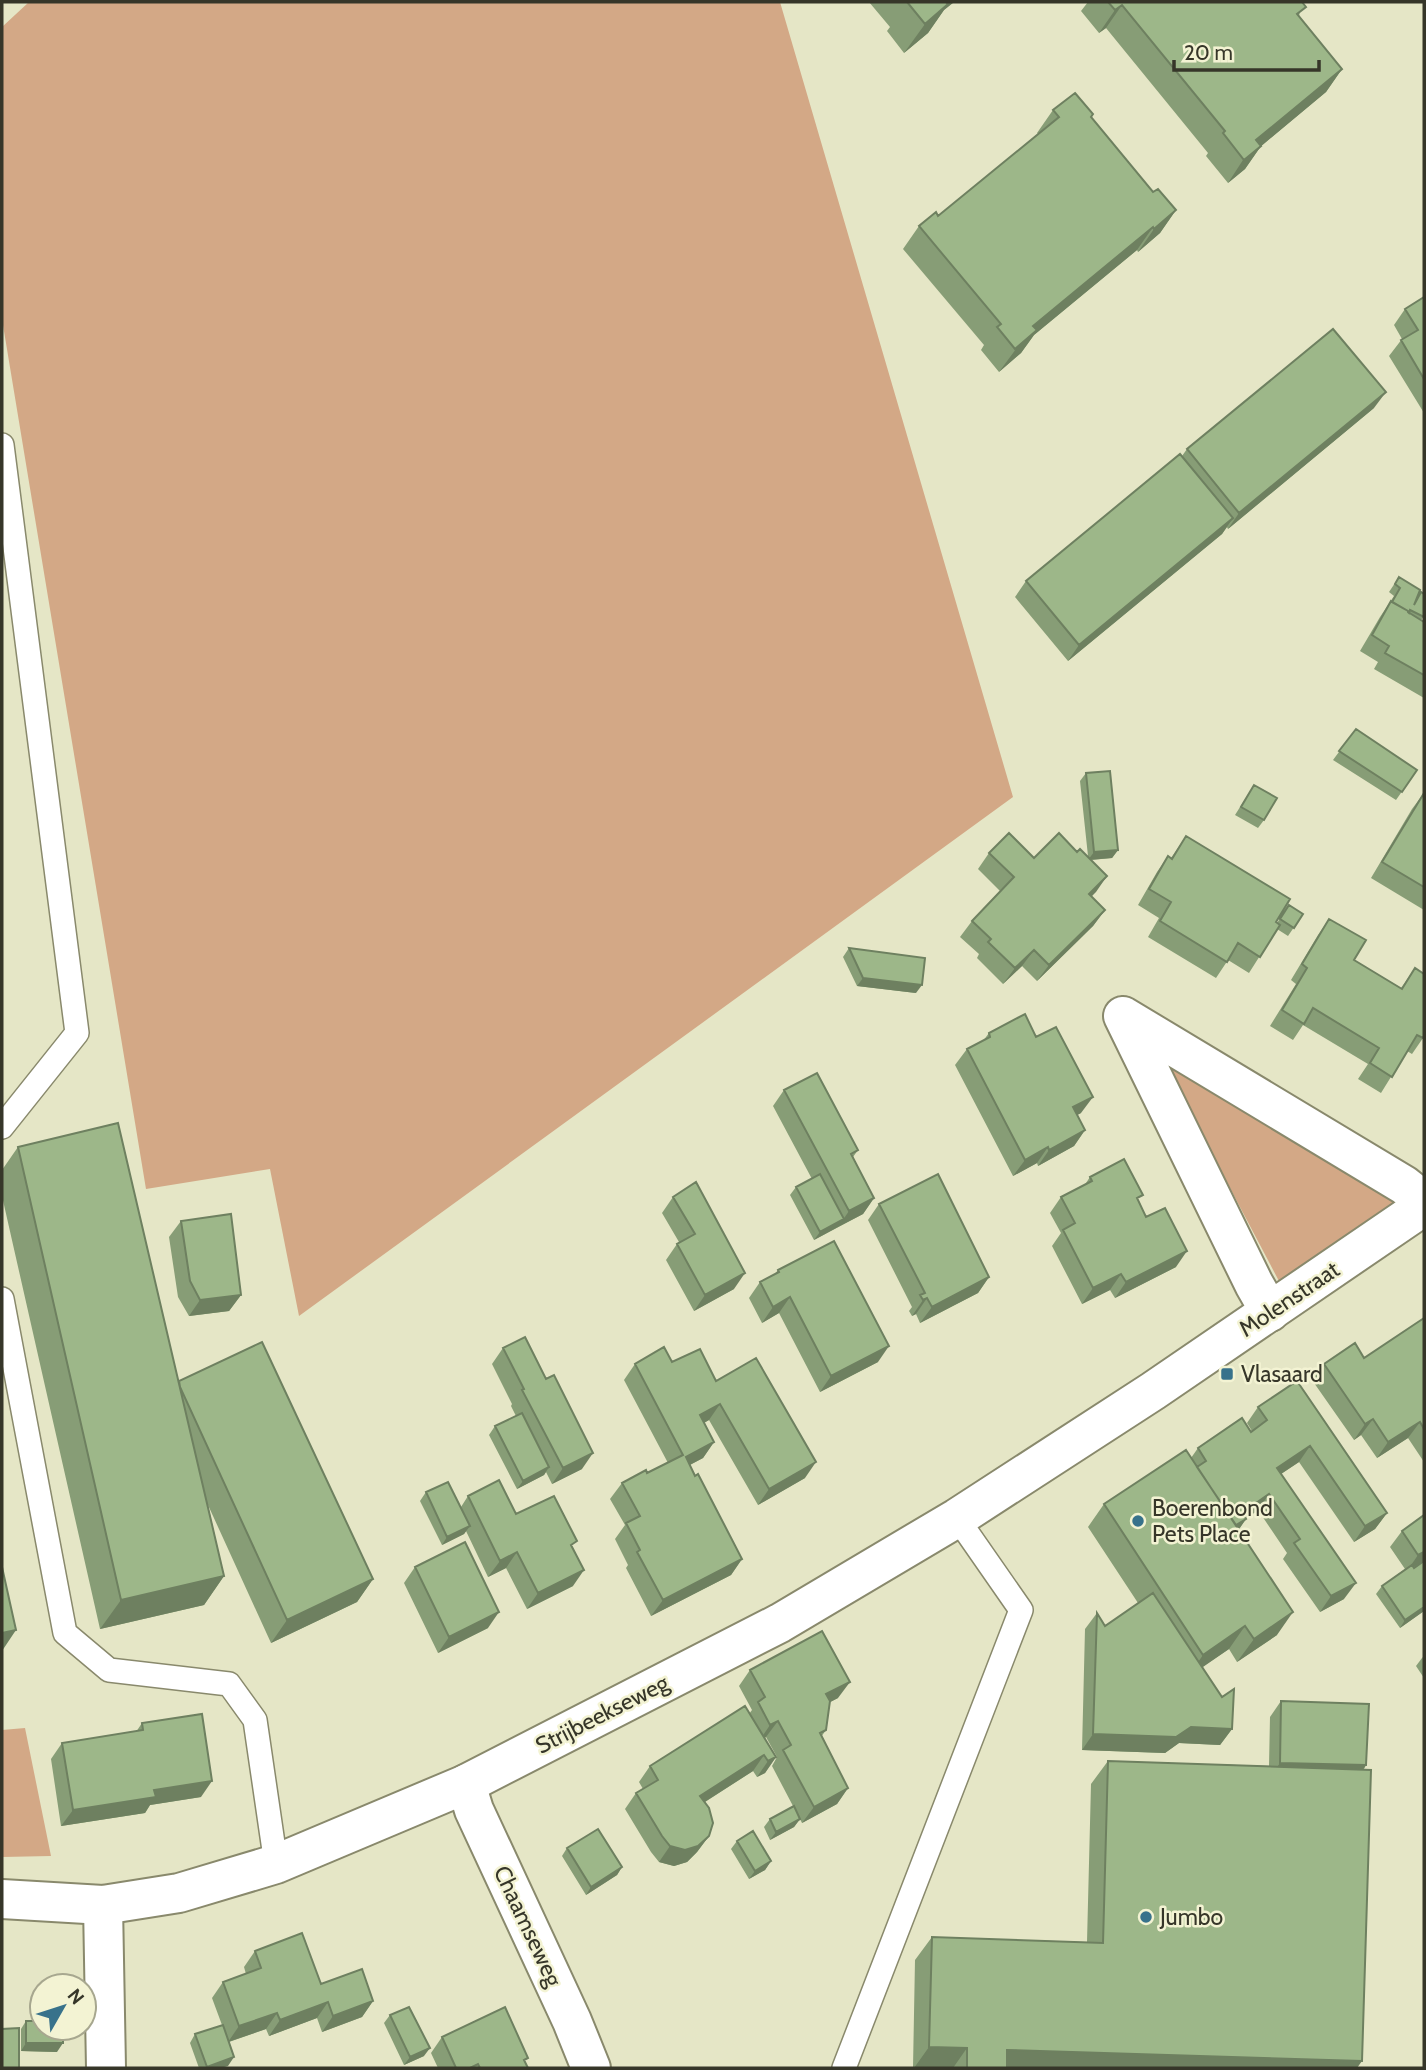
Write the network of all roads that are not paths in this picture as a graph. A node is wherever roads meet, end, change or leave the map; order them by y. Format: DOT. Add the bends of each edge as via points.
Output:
graph roads {
  1 [pos="2,445"];
  2 [pos="2,1127"];
  3 [pos="1424,1203"];
  4 [pos="2,1299"];
  5 [pos="1270,1312"];
  6 [pos="1153,1391"];
  7 [pos="957,1518"];
  8 [pos="466,1784"];
  9 [pos="276,1864"];
  10 [pos="2,1899"];
  11 [pos="103,1905"];
  12 [pos="106,2068"];
  13 [pos="591,2068"];
  14 [pos="844,2068"];
  1 -- 2 [label="lane" via="77,1033"];
  3 -- 5 [label="main road, Molenstraat"];
  3 -- 5 [label="main road" via="1404,1185 1123,1016"];
  4 -- 9 [label="lane" via="65,1633 108,1670 229,1684 255,1720"];
  5 -- 6 [label="main road, Molenstraat"];
  6 -- 7 [label="main road, Strijbeekseweg"];
  7 -- 8 [label="main road, Strijbeekseweg" via="780,1623"];
  7 -- 14 [label="lane" via="1021,1611"];
  8 -- 9 [label="main road, Strijbeekseweg"];
  8 -- 13 [label="main road, Chaamseweg"];
  9 -- 11 [label="main road, Strijbeekseweg" via="179,1893"];
  10 -- 11 [label="main road, Strijbeekseweg"];
  11 -- 12 [label="main road"];
}
